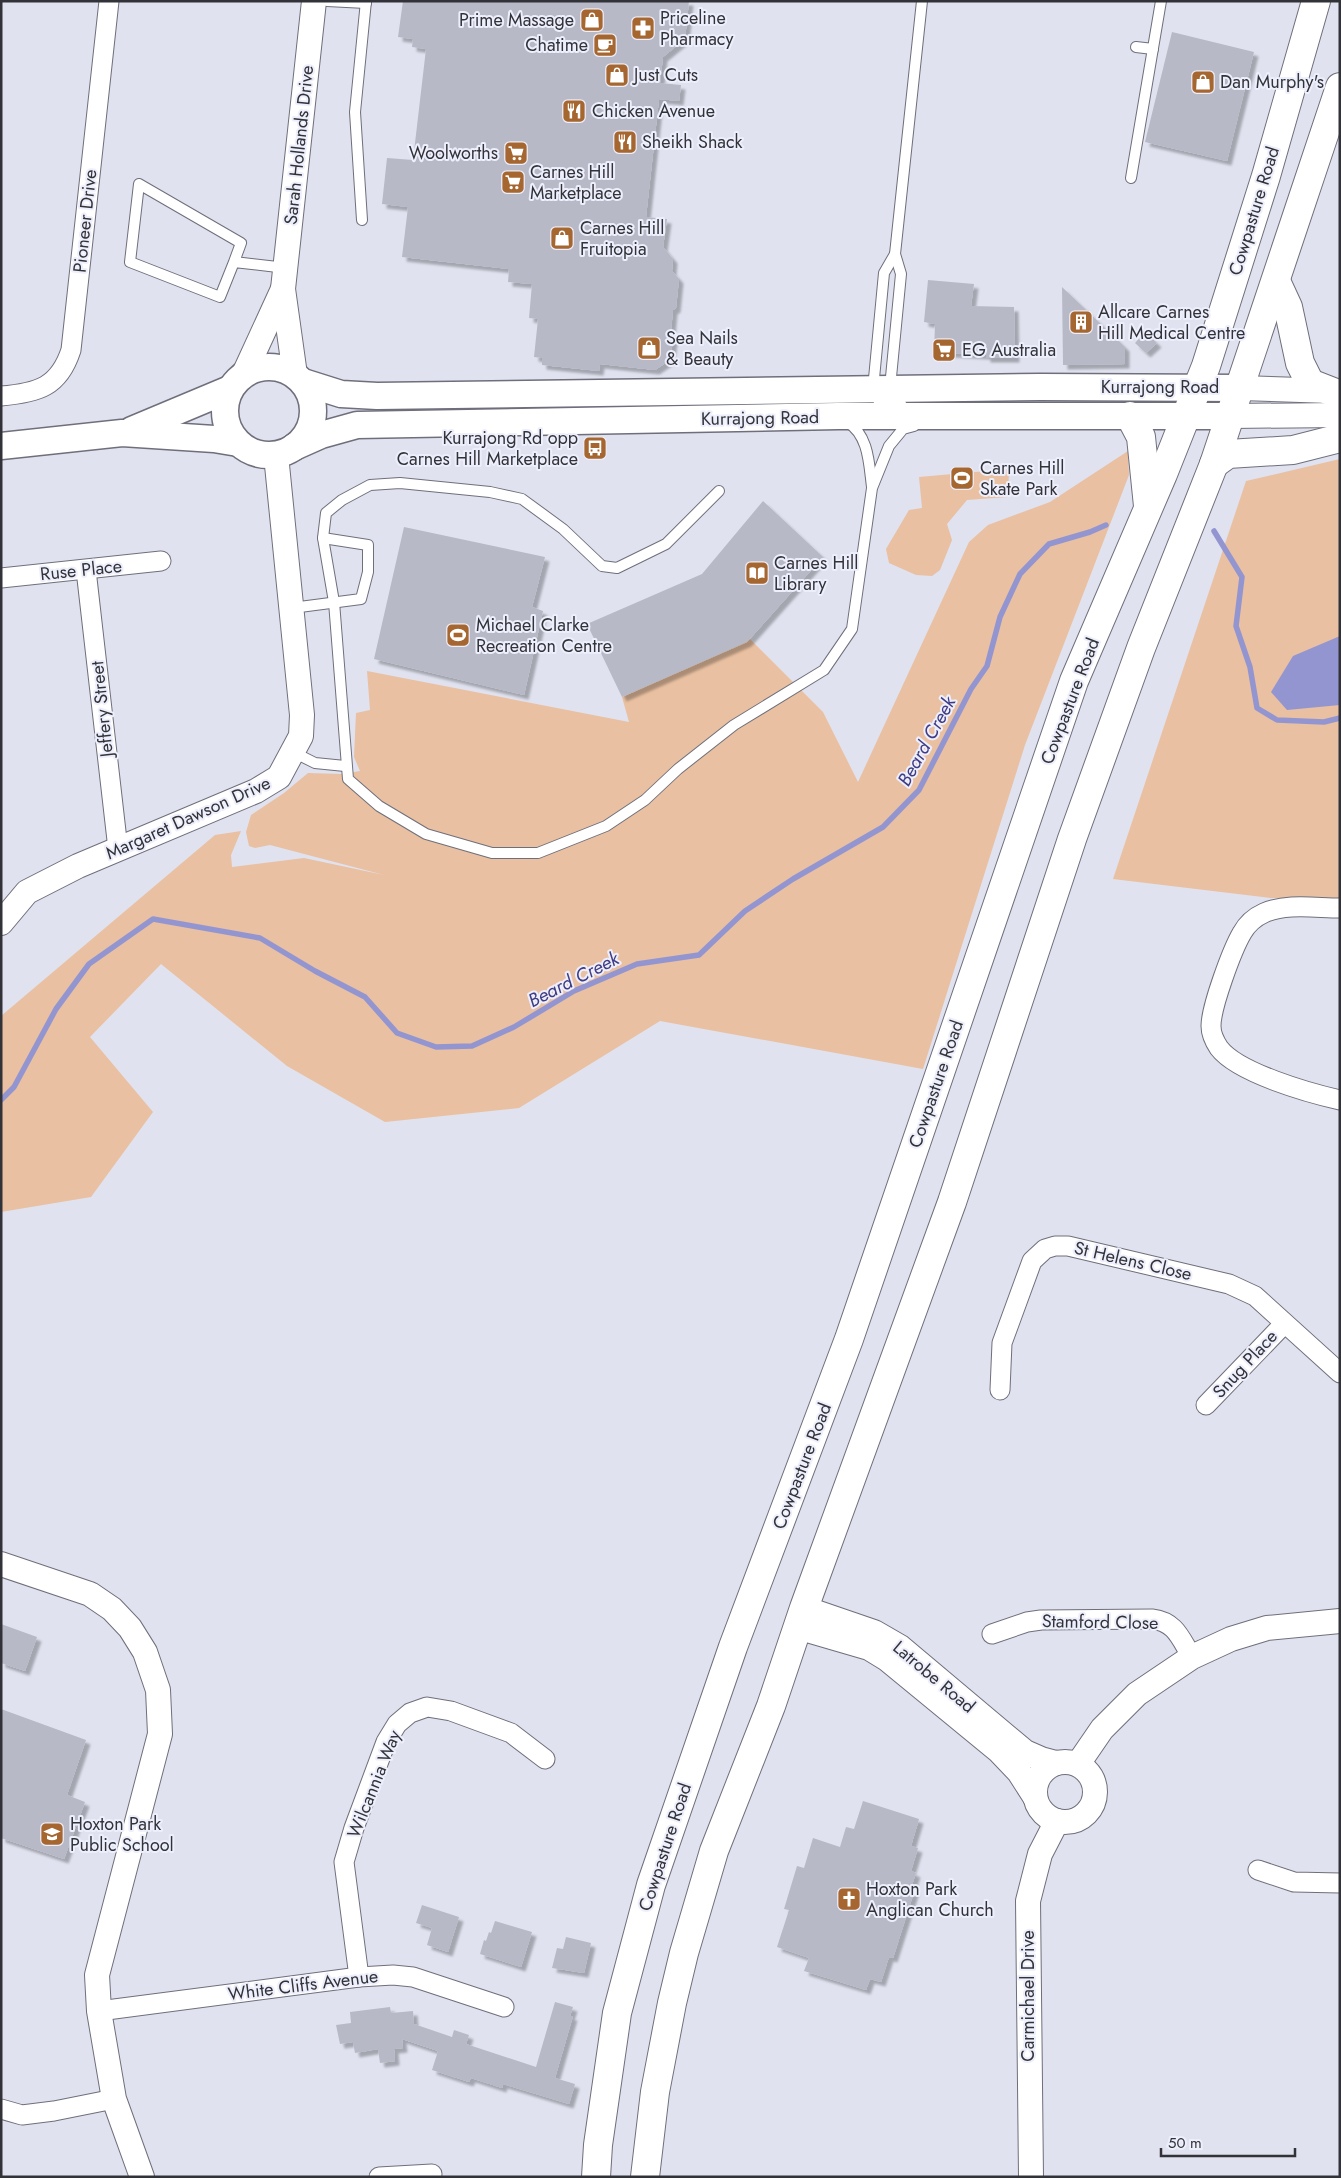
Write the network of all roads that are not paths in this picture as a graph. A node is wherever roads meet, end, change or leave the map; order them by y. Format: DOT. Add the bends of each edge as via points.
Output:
graph roads {
  1 [pos="109,1"];
  2 [pos="314,1"];
  3 [pos="326,1"];
  4 [pos="922,1"];
  5 [pos="1161,1"];
  6 [pos="1316,1"];
  7 [pos="366,2"];
  8 [pos="1136,47"];
  9 [pos="1153,49"];
  10 [pos="1340,87"];
  11 [pos="1131,178"];
  12 [pos="362,220"];
  13 [pos="895,254"];
  14 [pos="234,262"];
  15 [pos="284,278"];
  16 [pos="1276,281"];
  17 [pos="299,379"];
  18 [pos="237,382"];
  19 [pos="1198,388"];
  20 [pos="1240,388"];
  21 [pos="892,394"];
  22 [pos="1,396"];
  23 [pos="1338,400"];
  24 [pos="973,411"];
  25 [pos="838,416"];
  26 [pos="1130,416"];
  27 [pos="1187,416"];
  28 [pos="1231,416"];
  29 [pos="122,434"];
  30 [pos="1340,438"];
  31 [pos="238,443"];
  32 [pos="1,446"];
  33 [pos="285,451"];
  34 [pos="1214,464"];
  35 [pos="872,488"];
  36 [pos="719,491"];
  37 [pos="1148,510"];
  38 [pos="323,538"];
  39 [pos="161,561"];
  40 [pos="86,570"];
  41 [pos="1,578"];
  42 [pos="334,602"];
  43 [pos="292,608"];
  44 [pos="293,752"];
  45 [pos="346,766"];
  46 [pos="118,849"];
  47 [pos="1340,908"];
  48 [pos="1,923"];
  49 [pos="1340,1100"];
  50 [pos="1284,1324"];
  51 [pos="1340,1373"];
  52 [pos="1000,1390"];
  53 [pos="1206,1405"];
  54 [pos="1,1564"];
  55 [pos="800,1618"];
  56 [pos="1340,1621"];
  57 [pos="992,1634"];
  58 [pos="1192,1657"];
  59 [pos="545,1760"];
  60 [pos="1067,1764"];
  61 [pos="1035,1797"];
  62 [pos="1057,1822"];
  63 [pos="1258,1870"];
  64 [pos="1340,1883"];
  65 [pos="360,1977"];
  66 [pos="504,2007"];
  67 [pos="99,2011"];
  68 [pos="114,2099"];
  69 [pos="1,2109"];
  70 [pos="432,2174"];
  71 [pos="142,2177"];
  72 [pos="379,2177"];
  73 [pos="596,2177"];
  74 [pos="645,2177"];
  75 [pos="1031,2177"];
  1 -- 22 [label="street, Pioneer Drive" via="71,350 66,367 56,379 38,390"];
  2 -- 15 [label="street, Sarah Hollands Drive"];
  3 -- 7 [label="lane"];
  4 -- 13 [label="lane"];
  5 -- 9 [label="lane"];
  6 -- 19 [label="main road, Cowpasture Road" via="1266,176"];
  7 -- 12 [label="lane" via="355,112"];
  8 -- 9 [label="lane"];
  9 -- 11 [label="lane"];
  10 -- 16 [label="main road"];
  13 -- 21 [label="lane" via="901,274"];
  13 -- 21 [label="lane" via="884,273"];
  14 -- 14 [label="lane" via="240,243 139,184 130,262 220,297"];
  14 -- 15 [label="lane"];
  15 -- 17 [label="street, Sarah Hollands Drive"];
  15 -- 18 [label="street, Sarah Hollands Drive"];
  16 -- 20 [label="main road"];
  16 -- 23 [label="main road" via="1288,307 1300,363 1310,383"];
  17 -- 18 [label="main road" via="283,369 270,367 256,368"];
  17 -- 21 [label="main road, Kurrajong Road" via="342,394 377,396"];
  17 -- 33 [label="main road" via="309,393 313,417 304,439"];
  18 -- 29 [label="main road"];
  18 -- 31 [label="main road" via="226,400 225,417 230,434"];
  19 -- 20 [label="main road, Kurrajong Road"];
  19 -- 21 [label="main road, Kurrajong Road" via="1040,387"];
  19 -- 27 [label="main road, Cowpasture Road"];
  20 -- 23 [label="street"];
  20 -- 28 [label="main road"];
  23 -- 28 [label="street"];
  24 -- 25 [label="main road, Kurrajong Road"];
  24 -- 26 [label="main road, Kurrajong Road"];
  24 -- 35 [label="lane" via="903,429 889,446"];
  25 -- 33 [label="main road, Kurrajong Road" via="357,425 321,435"];
  25 -- 35 [label="lane" via="856,427 866,446"];
  26 -- 27 [label="main road, Kurrajong Road"];
  26 -- 37 [label="main road" via="1141,437"];
  27 -- 28 [label="main road, Kurrajong Road"];
  27 -- 37 [label="main road, Cowpasture Road"];
  28 -- 34 [label="main road"];
  29 -- 31 [label="main road"];
  29 -- 32 [label="main road"];
  30 -- 34 [label="main road" via="1293,450 1228,454"];
  31 -- 33 [label="main road" via="264,455"];
  33 -- 43 [label="street, Margaret Dawson Drive"];
  34 -- 55 [label="main road" via="1141,648 1072,838 952,1202"];
  35 -- 45 [label="lane" via="852,629 824,670 734,725 645,800 606,826 538,853 492,853 426,834 387,811 348,780"];
  36 -- 38 [label="lane" via="666,544 617,568 602,566 563,529 522,499 490,492 400,483 370,485 326,513"];
  37 -- 73 [label="main road, Cowpasture Road" via="1074,681 849,1339 734,1648 651,1885 617,2013"];
  38 -- 42 [label="lane"];
  38 -- 42 [label="lane" via="368,545 368,572 361,599"];
  39 -- 40 [label="street, Ruse Place"];
  40 -- 41 [label="street, Ruse Place"];
  40 -- 46 [label="street, Jeffery Street"];
  42 -- 43 [label="lane"];
  42 -- 45 [label="lane"];
  43 -- 44 [label="street, Margaret Dawson Drive" via="302,715 300,736"];
  44 -- 45 [label="lane" via="315,763"];
  44 -- 46 [label="street, Margaret Dawson Drive" via="279,777 256,791"];
  46 -- 48 [label="street, Margaret Dawson Drive" via="27,892"];
  47 -- 49 [label="street" via="1278,909 1252,920 1236,945 1215,1005 1211,1029 1214,1039 1231,1059 1300,1089"];
  50 -- 51 [label="street, St Helens Close"];
  50 -- 52 [label="street, St Helens Close" via="1255,1296 1229,1284 1068,1246 1055,1246 1038,1254 1028,1270 1002,1343"];
  50 -- 53 [label="street, Snug Place"];
  54 -- 67 [label="street" via="90,1594 112,1609 130,1628 145,1652 158,1690 160,1734 97,1975"];
  55 -- 60 [label="street, Latrobe Road" via="886,1638 1025,1752"];
  55 -- 61 [label="street, Latrobe Road" via="887,1659 999,1752 1019,1772"];
  55 -- 74 [label="main road" via="771,1706 714,1851 684,1953 655,2092"];
  56 -- 58 [label="street" via="1267,1628 1231,1639"];
  57 -- 58 [label="street, Stamford Close" via="1041,1620 1162,1620 1173,1627"];
  58 -- 60 [label="street" via="1137,1694"];
  59 -- 65 [label="street, Wilcannia Way" via="512,1733 452,1711 427,1708 410,1713 397,1724 386,1742 344,1862"];
  60 -- 61 [label="street" via="1042,1773 1037,1780"];
  60 -- 62 [label="street" via="1092,1776 1094,1803 1075,1821"];
  61 -- 62 [label="street" via="1042,1813"];
  62 -- 75 [label="street, Carmichael Drive" via="1040,1854 1028,1900"];
  63 -- 64 [label="street" via="1294,1882"];
  65 -- 66 [label="street, White Cliffs Avenue" via="413,1977"];
  65 -- 67 [label="street, White Cliffs Avenue"];
  67 -- 68 [label="street"];
  68 -- 69 [label="street" via="22,2115"];
  68 -- 71 [label="street"];
  70 -- 72 [label="street"];
}
